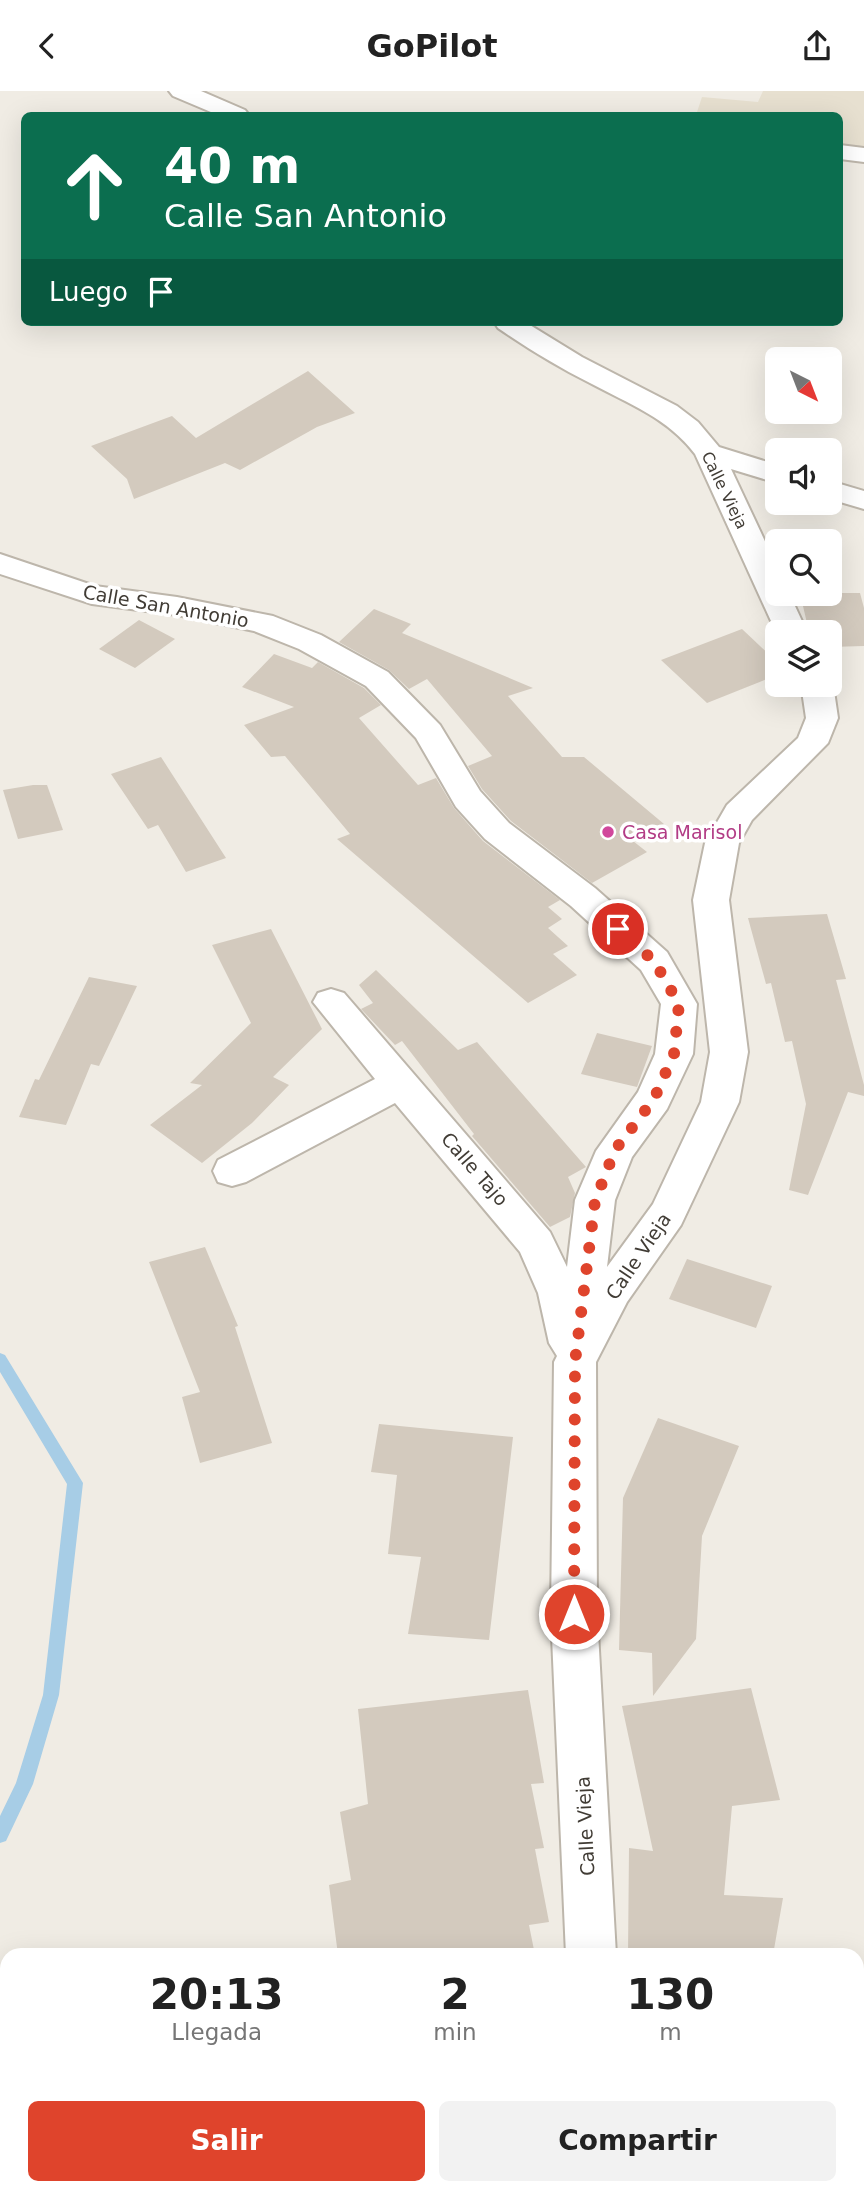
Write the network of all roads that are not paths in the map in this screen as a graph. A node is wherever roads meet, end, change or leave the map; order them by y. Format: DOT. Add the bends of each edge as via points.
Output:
graph roads {
  1 [pos="181,91"];
  2 [pos="230,112"];
  3 [pos="843,152"];
  4 [pos="864,155"];
  5 [pos="514,326"];
  6 [pos="709,453"];
  7 [pos="765,470"];
  8 [pos="842,494"];
  9 [pos="864,500"];
  10 [pos="0,563"];
  11 [pos="786,620"];
  12 [pos="819,697"];
  13 [pos="331,1002"];
  14 [pos="400,1083"];
  15 [pos="232,1171"];
  16 [pos="575,1362"];
  17 [pos="591,1948"];
  1 -- 2 [label="street"];
  3 -- 4 [label="street"];
  5 -- 6 [label="street, Calle Vieja" via="613,385 657,404 691,428"];
  6 -- 7 [label="street"];
  6 -- 11 [label="street, Calle Vieja"];
  8 -- 9 [label="street"];
  10 -- 16 [label="street, Calle San Antonio" via="92,595 262,623 310,642 377,679 428,732 468,799 497,831 583,897 654,961 679,1004 674,1054 654,1099 615,1150 595,1201"];
  12 -- 16 [label="street, Calle Vieja" via="822,718 812,743 739,813 722,842 711,900 729,1052 720,1101 667,1214 613,1290"];
  13 -- 14 [label="street, Calle Tajo"];
  14 -- 15 [label="street"];
  14 -- 16 [label="street, Calle Tajo" via="536,1243 558,1293"];
  16 -- 17 [label="street, Calle Vieja" via="574,1614"];
}
